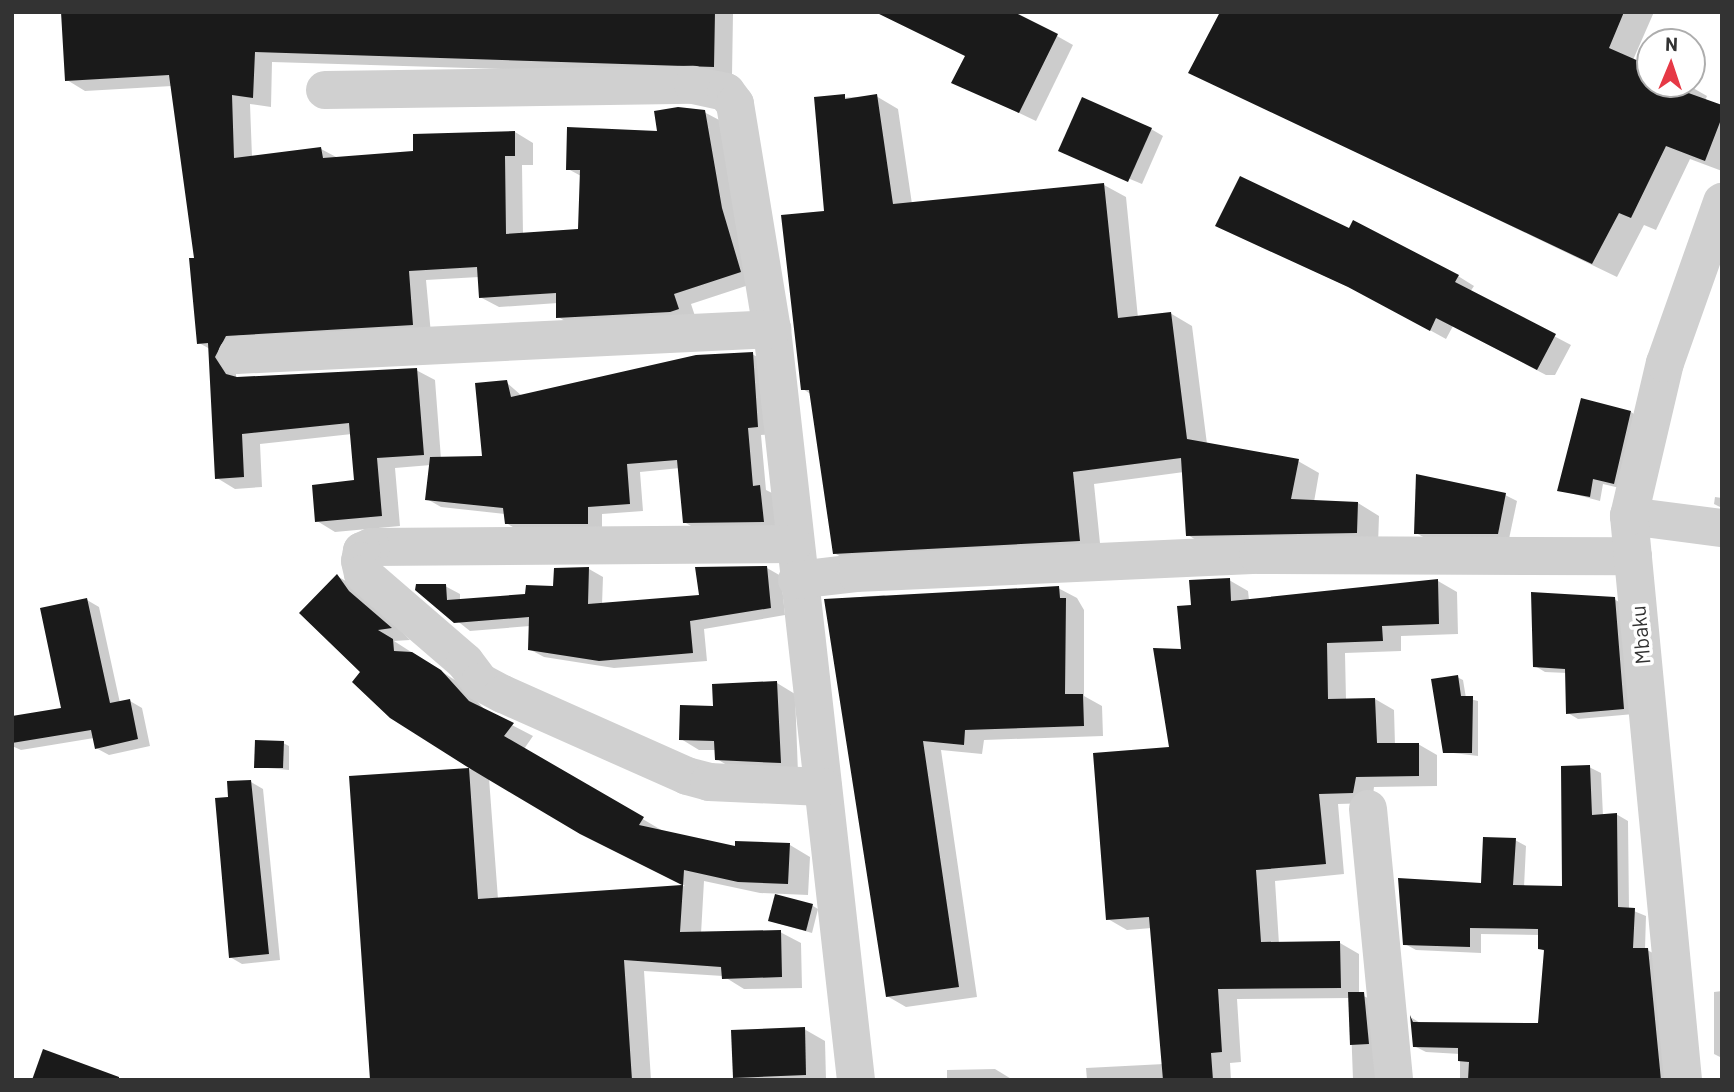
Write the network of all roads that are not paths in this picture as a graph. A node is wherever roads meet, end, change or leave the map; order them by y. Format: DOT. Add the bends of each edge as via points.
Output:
graph roads {
  1 [pos="325,90"];
  2 [pos="1722,202"];
  3 [pos="772,328"];
  4 [pos="237,355"];
  5 [pos="1629,516"];
  6 [pos="1722,528"];
  7 [pos="1633,556"];
  8 [pos="795,562"];
  9 [pos="822,787"];
  10 [pos="1367,809"];
  11 [pos="856,1080"];
  12 [pos="1394,1080"];
  13 [pos="1683,1080"];
  1 -- 3 [label="street" via="693,85 726,92 735,104"];
  2 -- 5 [label="street, Mbaku" via="1665,363"];
  3 -- 4 [label="street"];
  3 -- 8 [label="street"];
  5 -- 6 [label="street"];
  5 -- 7 [label="street, Mbaku"];
  7 -- 8 [label="street" via="1258,555 856,573"];
  7 -- 13 [label="street, Mbaku"];
  8 -- 9 [label="street"];
  8 -- 9 [label="street" via="371,547 362,551 359,561 363,573 465,662 480,681 503,694 687,776 709,782"];
  9 -- 11 [label="street"];
  10 -- 12 [label="street"];
}
